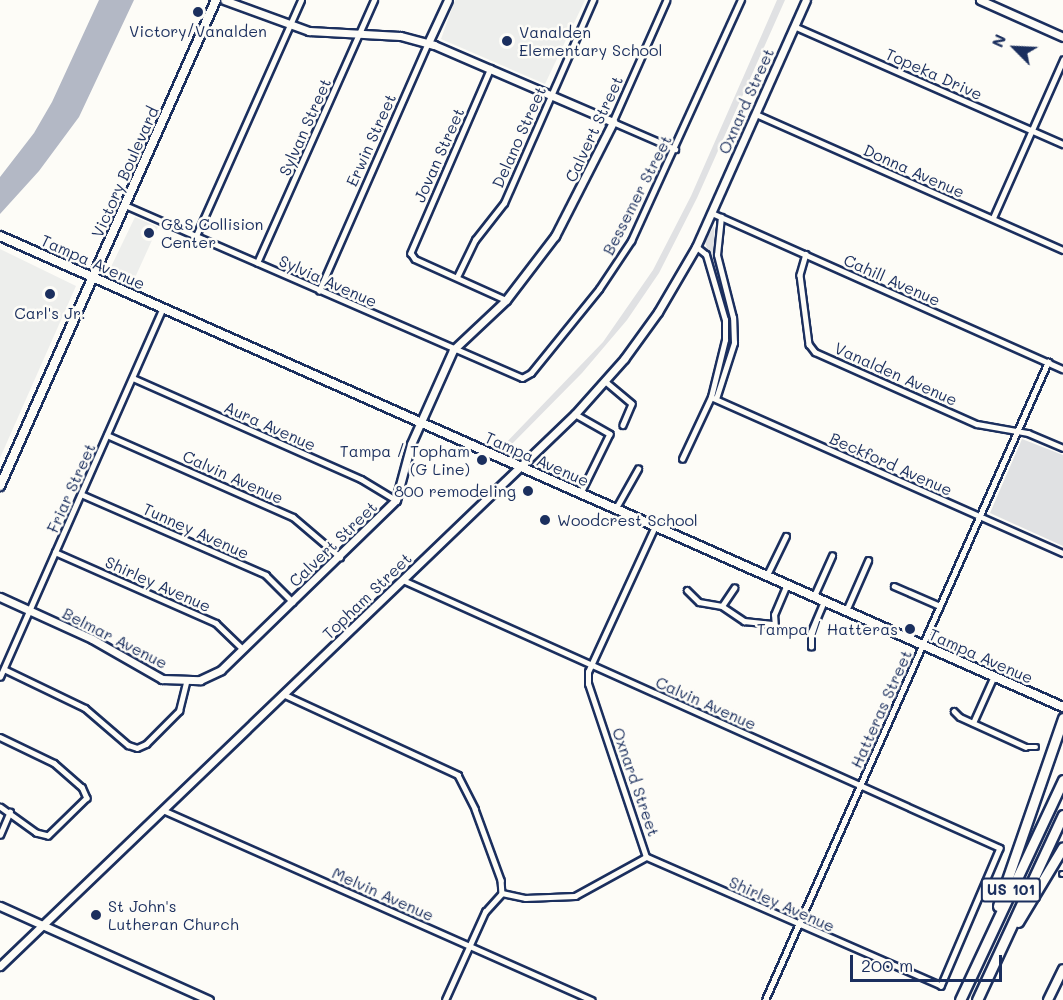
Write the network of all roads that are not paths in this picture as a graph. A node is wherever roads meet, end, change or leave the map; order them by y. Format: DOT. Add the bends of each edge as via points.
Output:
graph roads {
  1 [pos="216,0"];
  2 [pos="224,0"];
  3 [pos="301,0"];
  4 [pos="374,0"];
  5 [pos="448,0"];
  6 [pos="593,0"];
  7 [pos="667,0"];
  8 [pos="741,0"];
  9 [pos="806,0"];
  10 [pos="980,0"];
  11 [pos="289,26"];
  12 [pos="794,26"];
  13 [pos="359,34"];
  14 [pos="1063,37"];
  15 [pos="428,43"];
  16 [pos="1063,60"];
  17 [pos="491,68"];
  18 [pos="551,95"];
  19 [pos="756,114"];
  20 [pos="613,122"];
  21 [pos="1032,130"];
  22 [pos="1063,144"];
  23 [pos="675,149"];
  24 [pos="125,205"];
  25 [pos="712,213"];
  26 [pos="721,217"];
  27 [pos="993,218"];
  28 [pos="0,236"];
  29 [pos="196,236"];
  30 [pos="696,247"];
  31 [pos="1063,249"];
  32 [pos="806,255"];
  33 [pos="257,264"];
  34 [pos="93,276"];
  35 [pos="457,278"];
  36 [pos="319,291"];
  37 [pos="506,300"];
  38 [pos="164,308"];
  39 [pos="453,350"];
  40 [pos="1048,362"];
  41 [pos="1063,369"];
  42 [pos="133,378"];
  43 [pos="522,378"];
  44 [pos="605,381"];
  45 [pos="711,397"];
  46 [pos="716,399"];
  47 [pos="575,414"];
  48 [pos="421,422"];
  49 [pos="623,425"];
  50 [pos="1017,431"];
  51 [pos="107,435"];
  52 [pos="1063,448"];
  53 [pos="682,459"];
  54 [pos="521,466"];
  55 [pos="638,469"];
  56 [pos="0,486"];
  57 [pos="581,493"];
  58 [pos="81,494"];
  59 [pos="396,500"];
  60 [pos="615,508"];
  61 [pos="980,516"];
  62 [pos="655,526"];
  63 [pos="786,536"];
  64 [pos="55,552"];
  65 [pos="1063,553"];
  66 [pos="831,556"];
  67 [pos="340,557"];
  68 [pos="868,561"];
  69 [pos="767,575"];
  70 [pos="403,580"];
  71 [pos="787,584"];
  72 [pos="894,586"];
  73 [pos="734,588"];
  74 [pos="687,590"];
  75 [pos="814,596"];
  76 [pos="0,597"];
  77 [pos="824,601"];
  78 [pos="293,602"];
  79 [pos="722,606"];
  80 [pos="940,606"];
  81 [pos="29,610"];
  82 [pos="846,611"];
  83 [pos="923,645"];
  84 [pos="811,647"];
  85 [pos="243,649"];
  86 [pos="591,666"];
  87 [pos="4,669"];
  88 [pos="994,676"];
  89 [pos="0,677"];
  90 [pos="186,681"];
  91 [pos="284,694"];
  92 [pos="1063,706"];
  93 [pos="954,711"];
  94 [pos="1063,718"];
  95 [pos="973,723"];
  96 [pos="0,737"];
  97 [pos="1036,747"];
  98 [pos="1063,780"];
  99 [pos="861,784"];
  100 [pos="0,807"];
  101 [pos="163,810"];
  102 [pos="10,812"];
  103 [pos="1063,815"];
  104 [pos="0,835"];
  105 [pos="1063,846"];
  106 [pos="646,857"];
  107 [pos="502,893"];
  108 [pos="0,906"];
  109 [pos="42,925"];
  110 [pos="798,925"];
  111 [pos="1009,933"];
  112 [pos="986,945"];
  113 [pos="470,946"];
  114 [pos="0,966"];
  115 [pos="1063,969"];
  116 [pos="941,986"];
  117 [pos="209,1000"];
  118 [pos="445,1000"];
  119 [pos="592,1000"];
  120 [pos="765,1000"];
  121 [pos="960,1000"];
  122 [pos="977,1000"];
  123 [pos="1048,1000"];
  1 -- 24 [label="main road, Victory Boulevard"];
  2 -- 11 [label="main road"];
  3 -- 11 [label="street"];
  4 -- 13 [label="street, Sylvan Street"];
  5 -- 15 [label="main road, Erwin Street"];
  6 -- 18 [label="street, Delano Street"];
  7 -- 20 [label="street, Calvert Street"];
  8 -- 23 [label="street, Bessemer Street"];
  9 -- 12 [label="main road, Oxnard Street"];
  10 -- 14 [label="main road"];
  11 -- 13 [label="main road"];
  11 -- 29 [label="street"];
  12 -- 19 [label="main road, Oxnard Street"];
  12 -- 21 [label="street, Topeka Drive"];
  13 -- 15 [label="main road" via="400,36"];
  13 -- 33 [label="street, Sylvan Street"];
  15 -- 17 [label="main road"];
  15 -- 36 [label="street, Erwin Street"];
  16 -- 21 [label="street"];
  17 -- 18 [label="main road"];
  17 -- 35 [label="street, Jovan Street" via="411,253"];
  18 -- 20 [label="main road"];
  18 -- 35 [label="street, Delano Street" via="504,203 475,240"];
  19 -- 25 [label="main road, Oxnard Street"];
  19 -- 27 [label="street, Donna Avenue"];
  20 -- 23 [label="street"];
  20 -- 37 [label="main road, Calvert Street" via="576,201"];
  21 -- 22 [label="street, Topeka Drive"];
  21 -- 27 [label="street"];
  23 -- 43 [label="street, Bessemer Street" via="616,266 531,373"];
  24 -- 29 [label="street, Sylvia Avenue"];
  24 -- 34 [label="main road, Victory Boulevard"];
  25 -- 26 [label="street, Cahill Avenue"];
  25 -- 30 [label="main road, Topham Street"];
  26 -- 32 [label="street, Cahill Avenue"];
  26 -- 46 [label="street" via="717,255 733,318 734,343"];
  27 -- 31 [label="street, Donna Avenue"];
  28 -- 34 [label="main road, Tampa Avenue"];
  29 -- 33 [label="street, Sylvia Avenue"];
  30 -- 44 [label="main road, Topham Street" via="658,312"];
  30 -- 45 [label="street" via="705,255 724,320 723,355"];
  32 -- 40 [label="street, Cahill Avenue"];
  32 -- 50 [label="street, Vanalden Avenue" via="800,275 809,344 814,352 977,424"];
  33 -- 36 [label="street, Sylvia Avenue"];
  34 -- 38 [label="main road, Tampa Avenue"];
  34 -- 56 [label="main road, Victory Boulevard"];
  35 -- 37 [label="street"];
  36 -- 39 [label="street, Sylvia Avenue"];
  37 -- 39 [label="main road, Calvert Street"];
  38 -- 42 [label="street, Friar Street"];
  38 -- 48 [label="main road, Tampa Avenue"];
  39 -- 43 [label="street, Sylvia Avenue"];
  39 -- 48 [label="main road, Calvert Street"];
  40 -- 41 [label="street, Cahill Avenue"];
  40 -- 50 [label="street, Hatteras Street"];
  42 -- 51 [label="street, Friar Street"];
  42 -- 59 [label="street, Aura Avenue" via="361,479"];
  44 -- 47 [label="main road, Topham Street"];
  44 -- 49 [label="street" via="632,404"];
  45 -- 46 [label="street, Beckford Avenue"];
  45 -- 53 [label="street"];
  46 -- 61 [label="street, Beckford Avenue"];
  47 -- 54 [label="main road, Topham Street"];
  47 -- 57 [label="street" via="610,434"];
  48 -- 54 [label="main road, Tampa Avenue"];
  48 -- 59 [label="main road, Calvert Street"];
  50 -- 52 [label="street, Vanalden Avenue"];
  50 -- 61 [label="street, Hatteras Street"];
  51 -- 58 [label="street, Friar Street"];
  51 -- 67 [label="street, Calvin Avenue" via="293,517"];
  54 -- 57 [label="main road, Tampa Avenue"];
  54 -- 70 [label="main road, Topham Street"];
  55 -- 60 [label="street"];
  57 -- 60 [label="main road, Tampa Avenue"];
  58 -- 64 [label="street, Friar Street"];
  58 -- 78 [label="street, Tunney Avenue" via="266,575"];
  59 -- 67 [label="main road, Calvert Street"];
  60 -- 62 [label="main road, Tampa Avenue"];
  61 -- 65 [label="street, Beckford Avenue"];
  61 -- 80 [label="street, Hatteras Street"];
  62 -- 69 [label="main road, Tampa Avenue"];
  62 -- 86 [label="street, Oxnard Street"];
  63 -- 69 [label="street"];
  64 -- 81 [label="street, Friar Street"];
  64 -- 85 [label="street, Shirley Avenue" via="216,623"];
  66 -- 75 [label="street"];
  67 -- 78 [label="main road, Calvert Street"];
  68 -- 82 [label="street"];
  69 -- 71 [label="main road, Tampa Avenue"];
  70 -- 86 [label="street, Calvin Avenue"];
  70 -- 91 [label="main road, Topham Street"];
  71 -- 75 [label="main road, Tampa Avenue"];
  71 -- 79 [label="street" via="773,626 744,621"];
  72 -- 80 [label="street"];
  73 -- 79 [label="street"];
  74 -- 79 [label="street" via="707,606"];
  75 -- 77 [label="main road, Tampa Avenue"];
  76 -- 81 [label="main road, Belmar Avenue"];
  77 -- 82 [label="main road, Tampa Avenue"];
  77 -- 84 [label="street" via="811,632"];
  78 -- 85 [label="main road, Calvert Street"];
  80 -- 83 [label="street, Hatteras Street"];
  81 -- 87 [label="street, Friar Street"];
  81 -- 90 [label="main road, Belmar Avenue" via="102,644 151,675"];
  82 -- 83 [label="main road, Tampa Avenue"];
  83 -- 88 [label="main road, Tampa Avenue"];
  83 -- 99 [label="street, Hatteras Street"];
  85 -- 90 [label="main road, Calvert Street" via="221,670"];
  86 -- 99 [label="street, Calvin Avenue"];
  86 -- 106 [label="street, Oxnard Street" via="588,684"];
  87 -- 89 [label="street, Friar Street"];
  87 -- 90 [label="street" via="85,708 128,745 137,748 179,711"];
  88 -- 92 [label="main road, Tampa Avenue"];
  88 -- 95 [label="street"];
  91 -- 101 [label="main road, Topham Street"];
  91 -- 107 [label="street" via="458,776 475,809 501,880"];
  93 -- 95 [label="street"];
  94 -- 112 [label="highway"];
  95 -- 97 [label="street" via="1026,747"];
  96 -- 102 [label="street" via="54,763 86,794 85,802 48,836 36,832"];
  98 -- 112 [label="highway, US 101"];
  99 -- 110 [label="street, Hatteras Street"];
  99 -- 116 [label="street, Calvin Avenue" via="1000,848"];
  100 -- 102 [label="street"];
  101 -- 109 [label="main road, Topham Street"];
  101 -- 113 [label="street, Melvin Avenue"];
  102 -- 104 [label="street"];
  103 -- 111 [label="highway, US 101"];
  105 -- 111 [label="highway" via="1028,909"];
  106 -- 107 [label="street, Oxnard Street" via="575,896 525,898"];
  106 -- 110 [label="street, Shirley Avenue"];
  107 -- 113 [label="street" via="489,904"];
  108 -- 109 [label="main road"];
  109 -- 114 [label="main road, Topham Street"];
  109 -- 117 [label="main road"];
  110 -- 116 [label="street, Shirley Avenue"];
  110 -- 120 [label="street, Hatteras Street"];
  111 -- 122 [label="highway, US 101"];
  112 -- 121 [label="highway, US 101"];
  113 -- 118 [label="street"];
  113 -- 119 [label="street, Melvin Avenue"];
  115 -- 123 [label="main road"];
}
